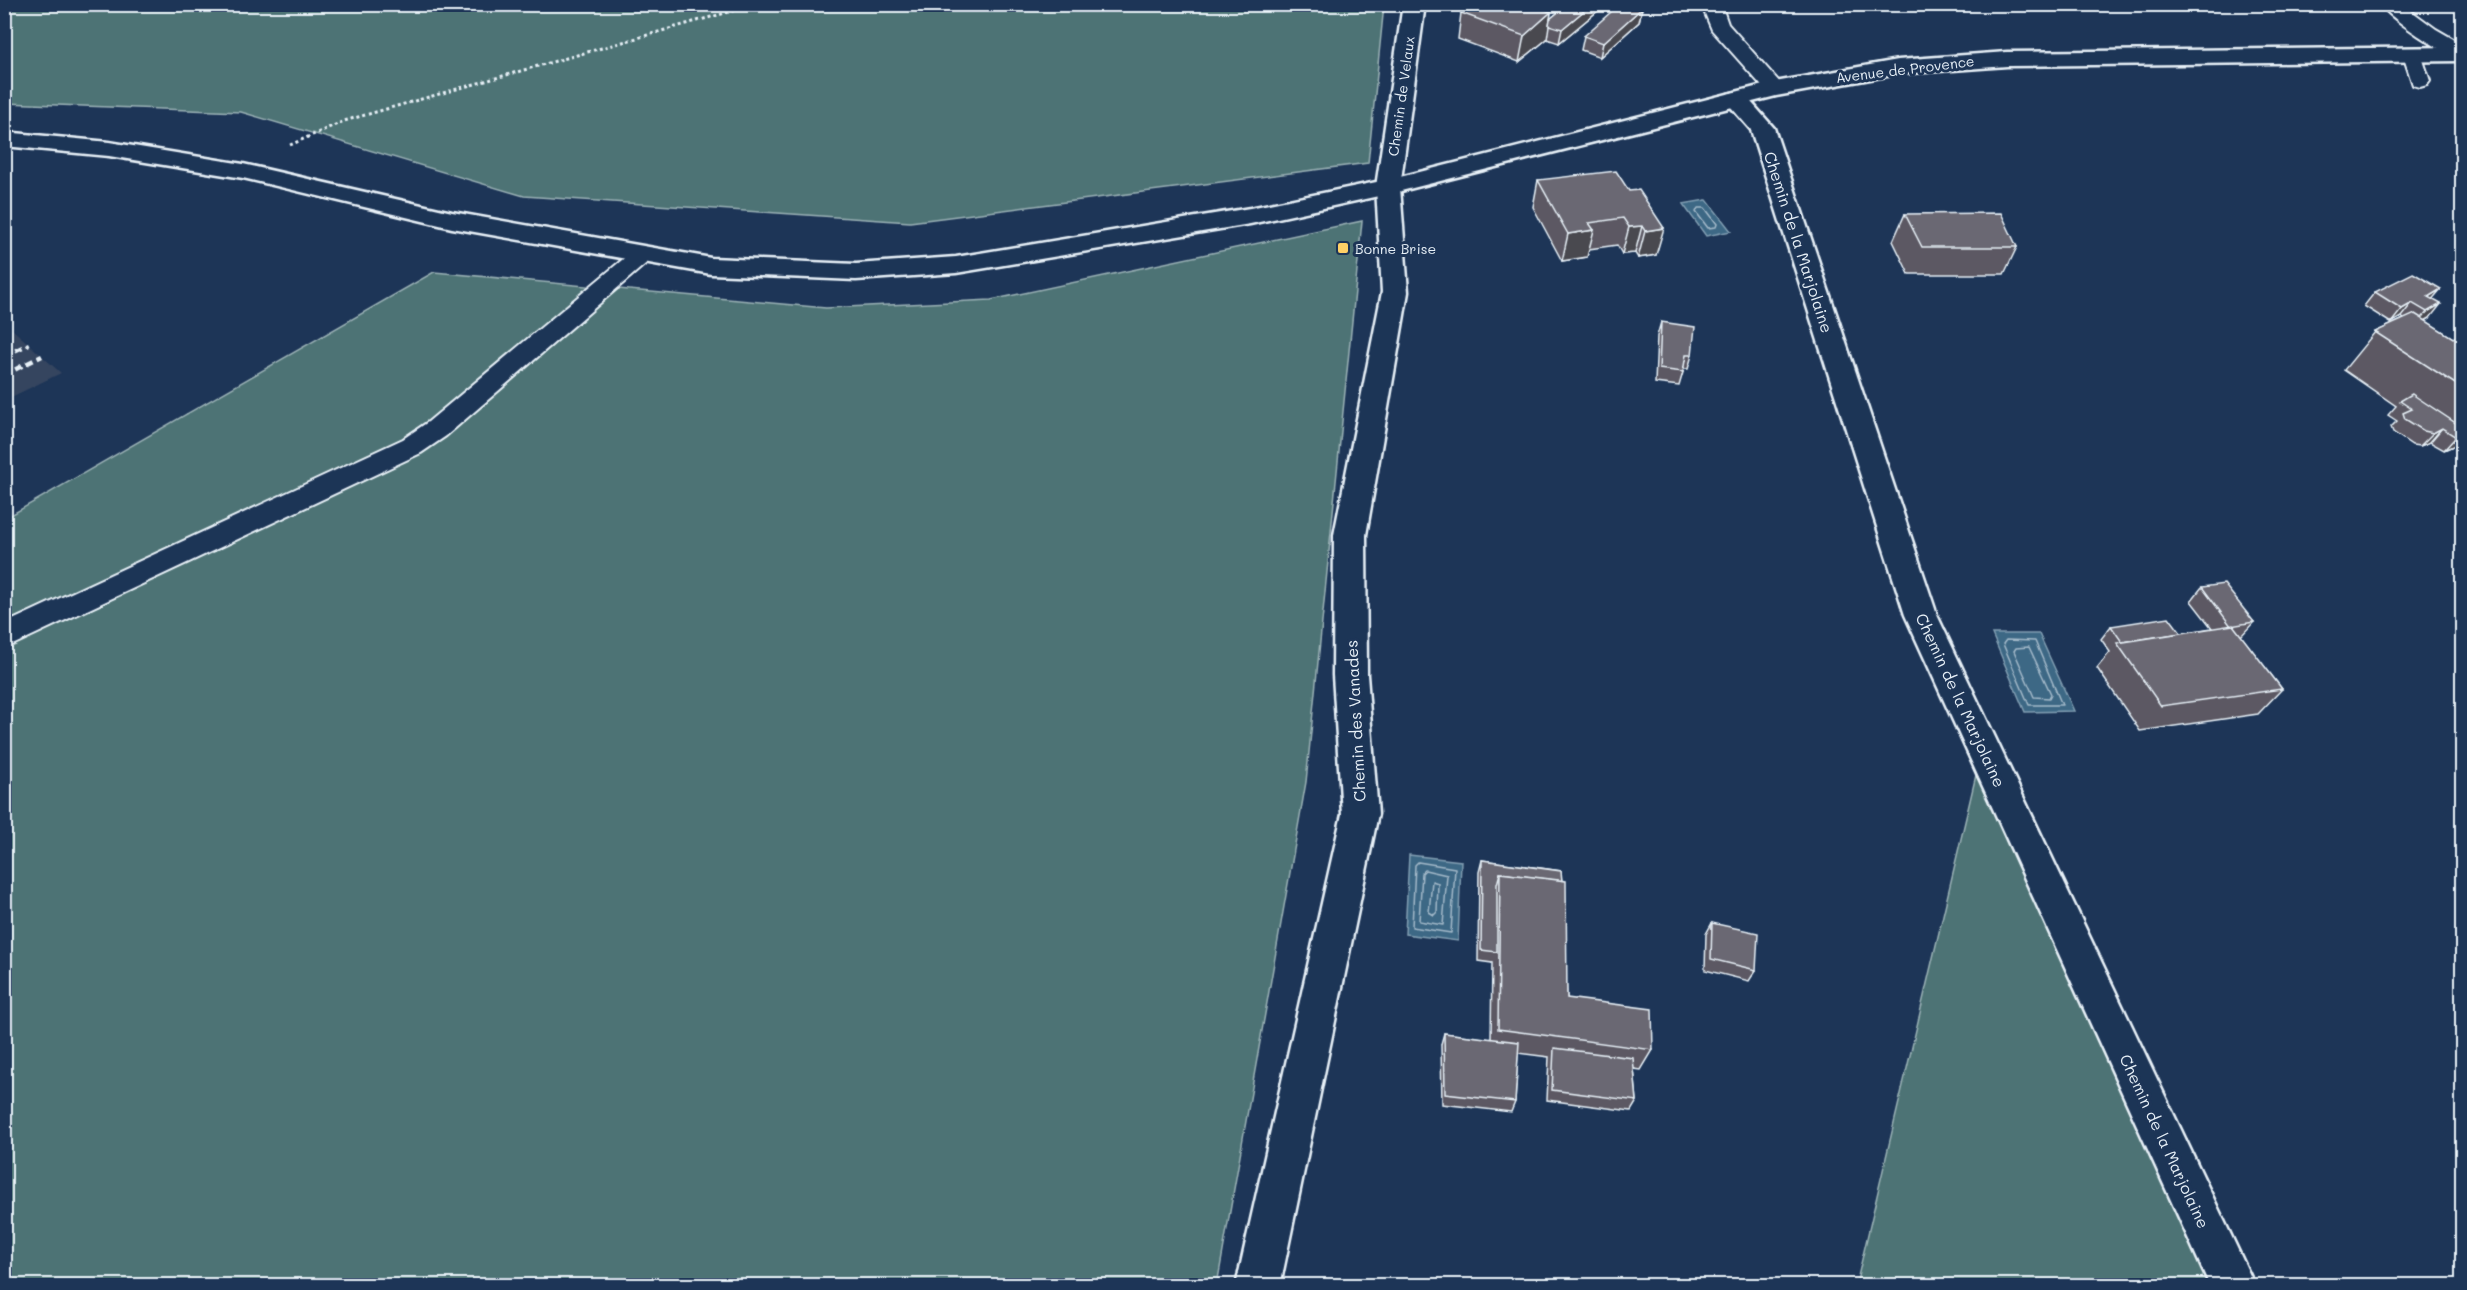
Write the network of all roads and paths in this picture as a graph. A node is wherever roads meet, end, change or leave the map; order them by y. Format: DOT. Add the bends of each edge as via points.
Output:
graph roads {
  1 [pos="757,4"];
  2 [pos="1414,4"];
  3 [pos="1711,4"];
  4 [pos="2389,4"];
  5 [pos="2463,53"];
  6 [pos="2413,55"];
  7 [pos="2420,81"];
  8 [pos="1775,89"];
  9 [pos="1736,99"];
  10 [pos="4,139"];
  11 [pos="243,171"];
  12 [pos="1393,186"];
  13 [pos="642,255"];
  14 [pos="4,637"];
  15 [pos="1258,1286"];
  16 [pos="2233,1286"];
  1 -- 11 [label="path" via="344,121 302,138"];
  2 -- 12 [label="street, Chemin de Velaux"];
  3 -- 8 [label="lane" via="1719,26"];
  4 -- 5 [label="lane"];
  5 -- 6 [label="street, Avenue de Provence"];
  6 -- 7 [label="lane"];
  6 -- 8 [label="street, Avenue de Provence" via="1957,61 1898,67"];
  8 -- 9 [label="street, Avenue de Provence"];
  9 -- 12 [label="street, Avenue de Provence"];
  9 -- 16 [label="street, Chemin de la Marjolaine" via="1762,128 1921,615"];
  10 -- 11 [label="street, Avenue de Provence" via="109,149"];
  11 -- 13 [label="street, Avenue de Provence" via="452,220"];
  12 -- 13 [label="street, Avenue de Provence" via="1250,216 957,265 856,272 791,271 711,266"];
  12 -- 15 [label="street, Chemin des Vanades" via="1395,292 1350,535 1350,675 1360,814"];
  13 -- 14 [label="lane" via="412,446"];
}
